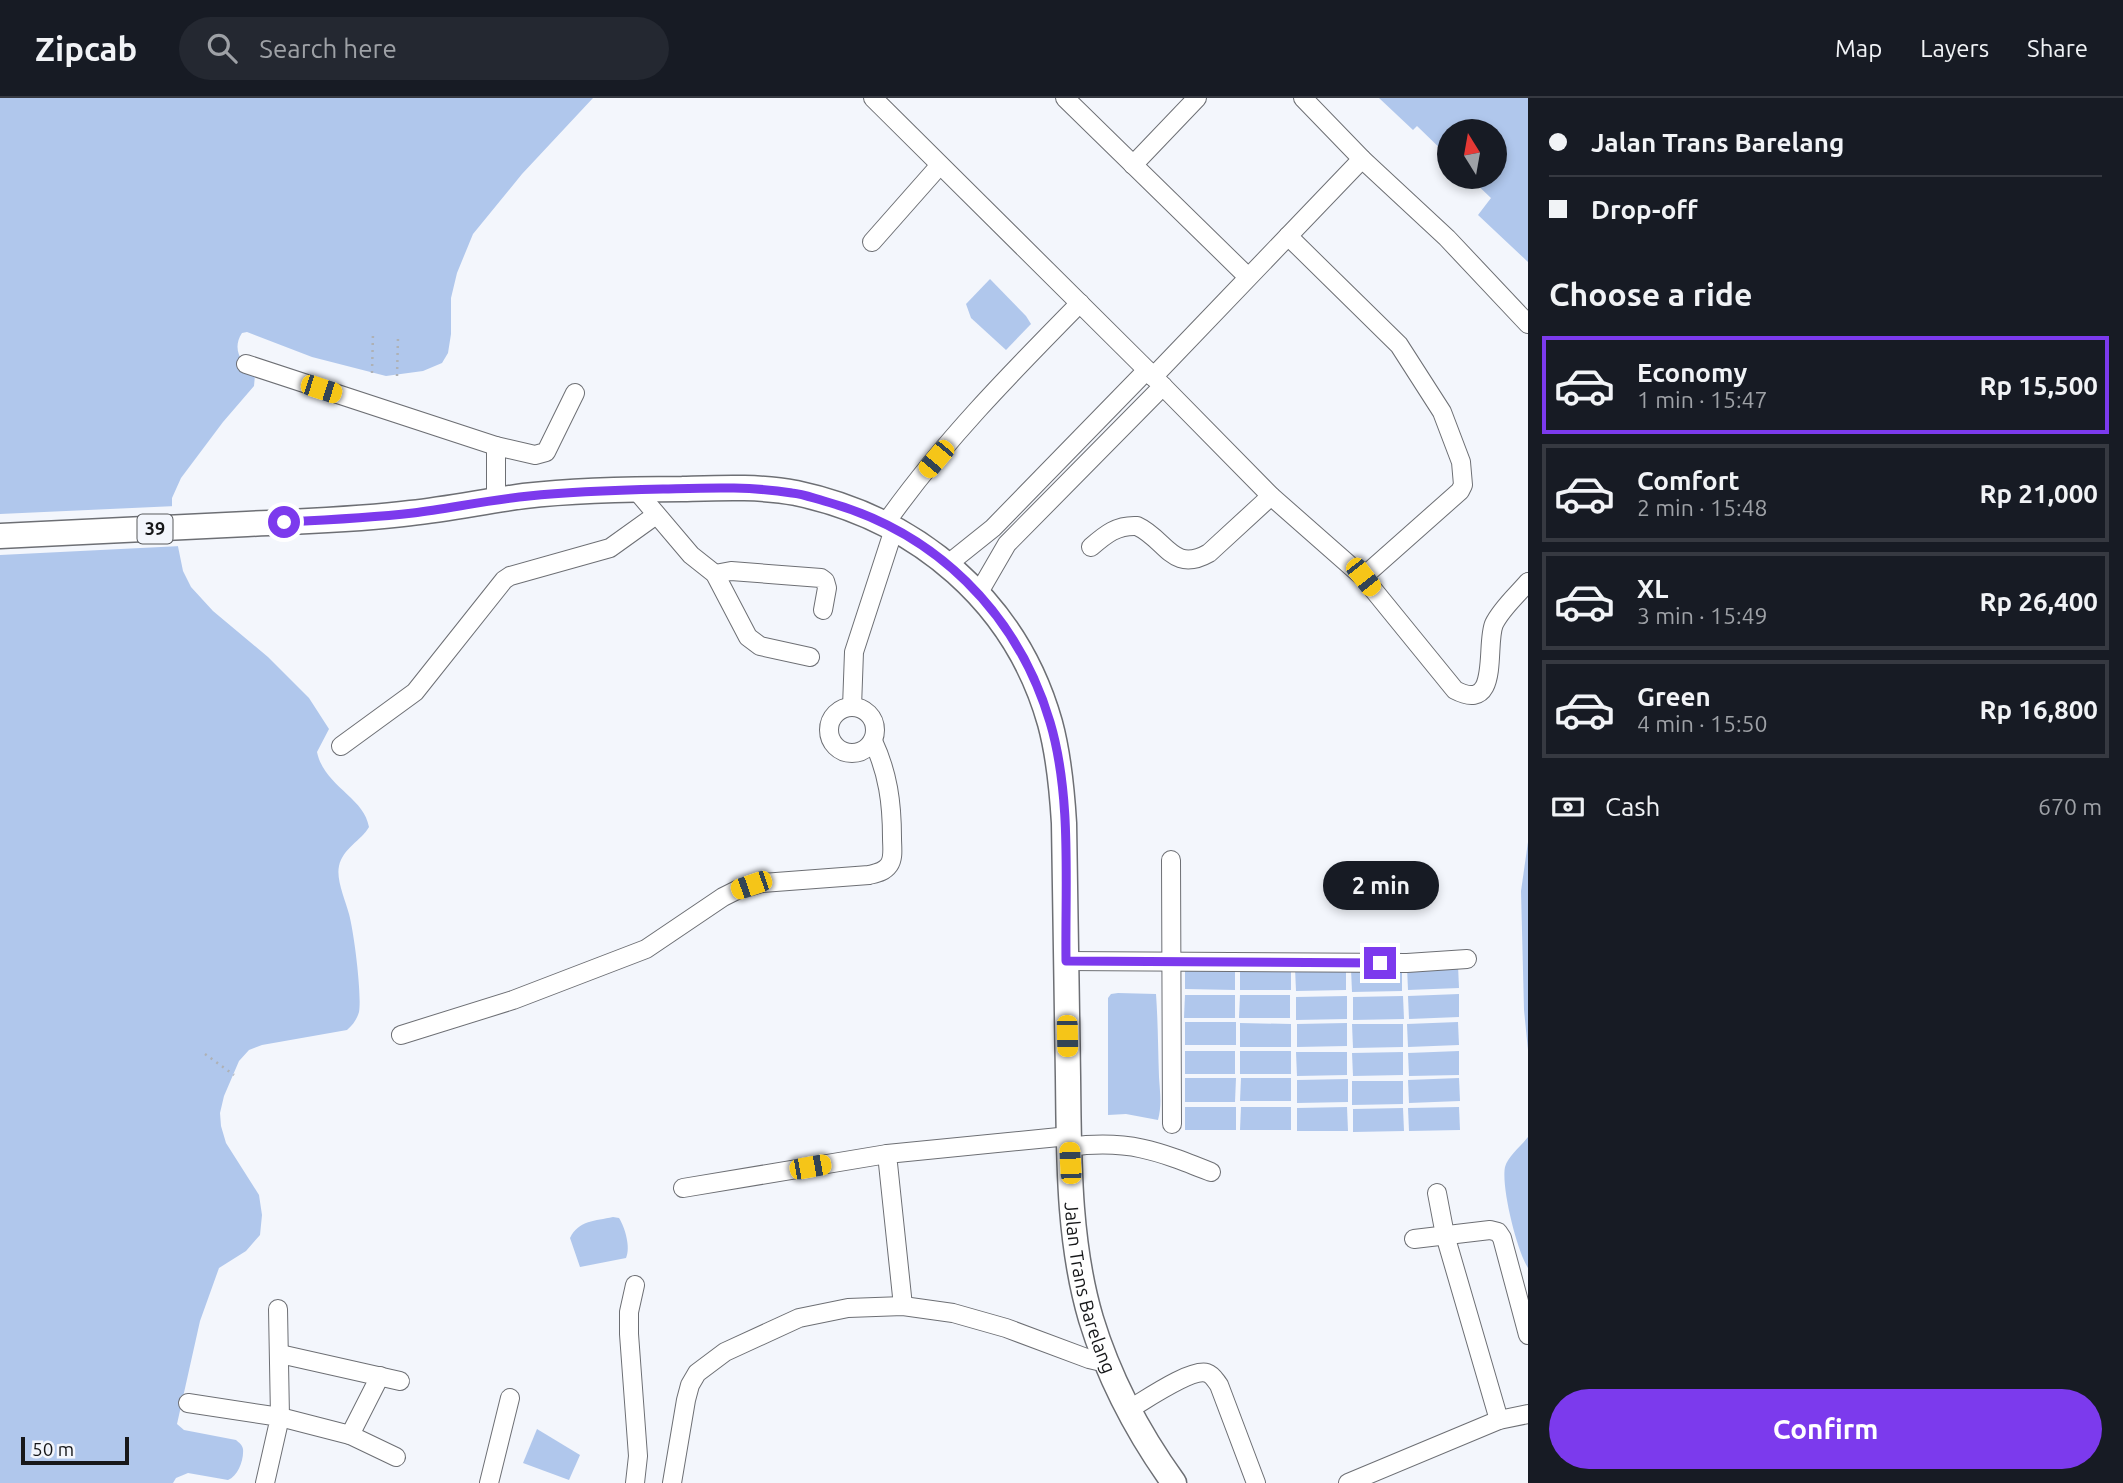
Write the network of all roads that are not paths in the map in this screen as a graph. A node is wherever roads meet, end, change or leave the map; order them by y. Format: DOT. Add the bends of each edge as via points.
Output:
graph roads {
  1 [pos="873,98"];
  2 [pos="1065,98"];
  3 [pos="1197,98"];
  4 [pos="1303,98"];
  5 [pos="1362,159"];
  6 [pos="940,165"];
  7 [pos="1133,165"];
  8 [pos="1288,236"];
  9 [pos="872,242"];
  10 [pos="1248,277"];
  11 [pos="1080,303"];
  12 [pos="1528,324"];
  13 [pos="246,364"];
  14 [pos="1155,378"];
  15 [pos="575,393"];
  16 [pos="496,446"];
  17 [pos="635,489"];
  18 [pos="1271,496"];
  19 [pos="496,500"];
  20 [pos="656,515"];
  21 [pos="890,526"];
  22 [pos="993,528"];
  23 [pos="0,537"];
  24 [pos="1007,544"];
  25 [pos="1091,547"];
  26 [pos="948,564"];
  27 [pos="715,574"];
  28 [pos="1363,577"];
  29 [pos="1528,582"];
  30 [pos="978,594"];
  31 [pos="823,610"];
  32 [pos="810,657"];
  33 [pos="852,707"];
  34 [pos="873,741"];
  35 [pos="341,746"];
  36 [pos="1171,860"];
  37 [pos="1467,959"];
  38 [pos="1066,961"];
  39 [pos="1171,961"];
  40 [pos="401,1035"];
  41 [pos="1172,1124"];
  42 [pos="1069,1142"];
  43 [pos="887,1154"];
  44 [pos="1211,1172"];
  45 [pos="683,1188"];
  46 [pos="1437,1193"];
  47 [pos="1446,1235"];
  48 [pos="1414,1239"];
  49 [pos="635,1285"];
  50 [pos="903,1306"];
  51 [pos="278,1309"];
  52 [pos="1528,1335"];
  53 [pos="280,1354"];
  54 [pos="1106,1363"];
  55 [pos="380,1376"];
  56 [pos="400,1381"];
  57 [pos="510,1398"];
  58 [pos="188,1403"];
  59 [pos="1128,1410"];
  60 [pos="1528,1414"];
  61 [pos="280,1417"];
  62 [pos="1499,1420"];
  63 [pos="350,1435"];
  64 [pos="396,1457"];
  65 [pos="265,1483"];
  66 [pos="489,1483"];
  67 [pos="635,1483"];
  68 [pos="672,1483"];
  69 [pos="1174,1483"];
  70 [pos="1256,1483"];
  71 [pos="1348,1483"];
  1 -- 6 [label="street"];
  2 -- 7 [label="street"];
  3 -- 7 [label="street"];
  4 -- 5 [label="street"];
  5 -- 8 [label="street"];
  5 -- 12 [label="street" via="1447,238"];
  6 -- 9 [label="street"];
  6 -- 11 [label="street"];
  7 -- 10 [label="street"];
  8 -- 10 [label="street"];
  8 -- 28 [label="street" via="1399,345 1442,412 1464,474 1460,491"];
  10 -- 14 [label="street"];
  11 -- 14 [label="street"];
  11 -- 21 [label="street" via="985,400 903,499"];
  13 -- 16 [label="street"];
  14 -- 18 [label="street"];
  14 -- 22 [label="street"];
  14 -- 24 [label="street"];
  15 -- 16 [label="street" via="546,452 536,456"];
  16 -- 19 [label="street"];
  17 -- 19 [label="highway, Jalan Trans Barelang / 39"];
  17 -- 20 [label="street"];
  17 -- 21 [label="highway, Jalan Trans Barelang / 39" via="740,488 794,493"];
  18 -- 25 [label="street" via="1197,559 1179,559 1137,526 1118,527"];
  18 -- 28 [label="street"];
  19 -- 23 [label="highway, Jalan Trans Barelang / 39" via="310,521"];
  20 -- 27 [label="street" via="691,555"];
  20 -- 35 [label="street" via="610,548 504,580 415,691"];
  21 -- 26 [label="highway, Jalan Trans Barelang / 39"];
  21 -- 33 [label="street" via="854,652"];
  22 -- 24 [label="street"];
  22 -- 26 [label="street"];
  24 -- 30 [label="street"];
  26 -- 30 [label="highway, Jalan Trans Barelang / 39"];
  27 -- 31 [label="street" via="731,571 821,578 827,588"];
  27 -- 32 [label="street" via="748,637 760,646"];
  28 -- 29 [label="street" via="1455,690 1465,696 1482,690 1488,678 1495,622"];
  30 -- 38 [label="highway, Jalan Trans Barelang / 39" via="1022,654 1050,724 1064,823"];
  33 -- 34 [label="street" via="872,719"];
  33 -- 34 [label="street" via="832,718 829,731 834,745 853,754"];
  34 -- 40 [label="street" via="882,760 892,809 892,857 881,872 744,887 639,952 494,1007"];
  36 -- 39 [label="street"];
  37 -- 39 [label="street" via="1407,963"];
  38 -- 39 [label="street"];
  38 -- 42 [label="highway, Jalan Trans Barelang / 39"];
  39 -- 41 [label="street"];
  42 -- 43 [label="street"];
  42 -- 44 [label="street" via="1135,1146"];
  42 -- 54 [label="highway, Jalan Trans Barelang / 39" via="1080,1269"];
  43 -- 45 [label="street"];
  43 -- 50 [label="street"];
  46 -- 47 [label="street"];
  47 -- 48 [label="street"];
  47 -- 52 [label="street" via="1490,1230 1500,1234"];
  47 -- 62 [label="street"];
  49 -- 67 [label="street" via="629,1334 638,1456"];
  50 -- 54 [label="street" via="953,1313"];
  50 -- 68 [label="street" via="848,1308 799,1318 710,1362 690,1385"];
  51 -- 53 [label="street"];
  53 -- 55 [label="street"];
  53 -- 61 [label="street"];
  54 -- 59 [label="highway, Jalan Trans Barelang / 39"];
  55 -- 56 [label="street"];
  55 -- 63 [label="street"];
  57 -- 66 [label="street"];
  58 -- 61 [label="street"];
  59 -- 69 [label="highway, Jalan Trans Barelang / 39"];
  59 -- 70 [label="street" via="1189,1376 1212,1375"];
  60 -- 62 [label="street"];
  61 -- 63 [label="street"];
  61 -- 65 [label="street"];
  62 -- 71 [label="street"];
  63 -- 64 [label="street"];
}
